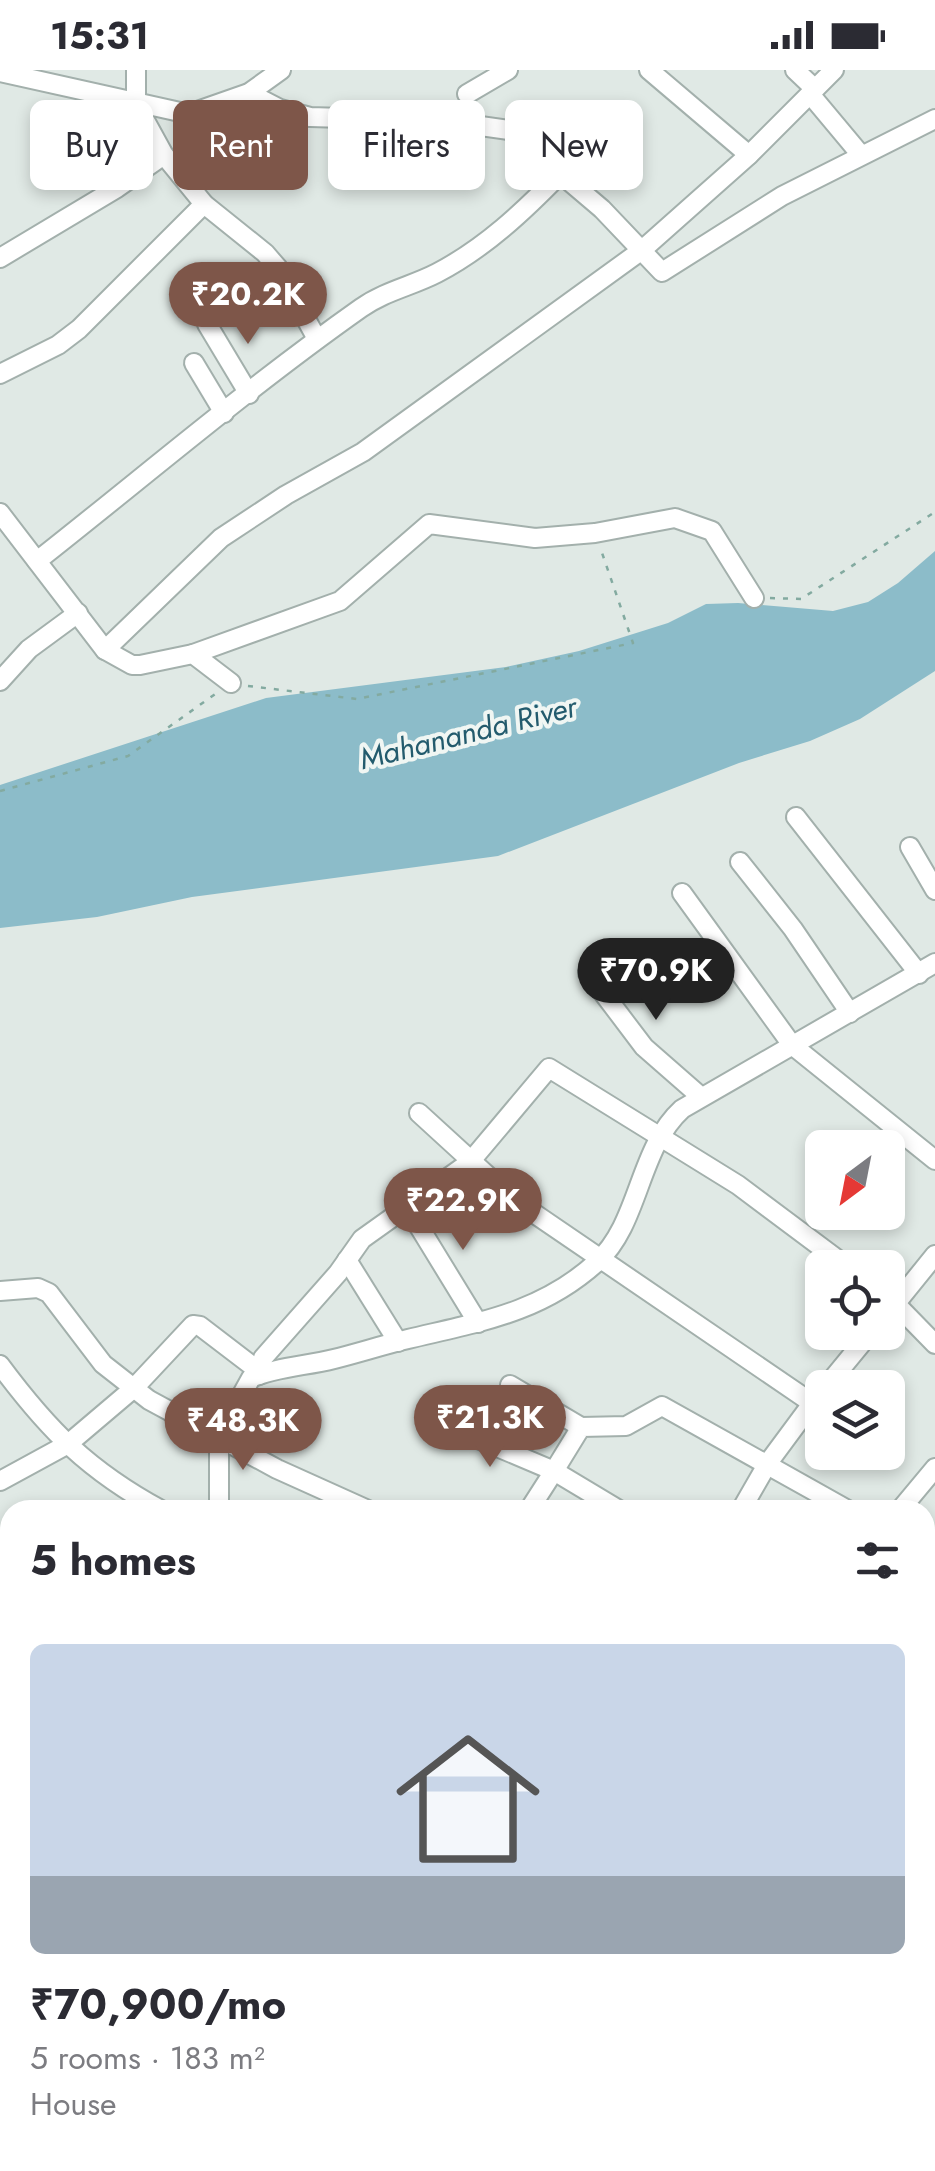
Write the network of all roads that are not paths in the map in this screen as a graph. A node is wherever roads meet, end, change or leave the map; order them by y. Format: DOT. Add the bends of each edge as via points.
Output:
graph roads {
  1 [pos="136,70"];
  2 [pos="281,70"];
  3 [pos="508,70"];
  4 [pos="649,70"];
  5 [pos="795,70"];
  6 [pos="834,70"];
  7 [pos="0,72"];
  8 [pos="812,92"];
  9 [pos="249,93"];
  10 [pos="467,94"];
  11 [pos="119,100"];
  12 [pos="136,100"];
  13 [pos="153,107"];
  14 [pos="935,119"];
  15 [pos="505,130"];
  16 [pos="153,135"];
  17 [pos="749,154"];
  18 [pos="164,155"];
  19 [pos="860,155"];
  20 [pos="544,190"];
  21 [pos="580,190"];
  22 [pos="204,204"];
  23 [pos="642,250"];
  24 [pos="0,258"];
  25 [pos="207,324"];
  26 [pos="317,339"];
  27 [pos="194,363"];
  28 [pos="0,374"];
  29 [pos="249,394"];
  30 [pos="224,413"];
  31 [pos="0,513"];
  32 [pos="38,561"];
  33 [pos="754,598"];
  34 [pos="78,613"];
  35 [pos="105,650"];
  36 [pos="193,654"];
  37 [pos="0,680"];
  38 [pos="231,683"];
  39 [pos="796,817"];
  40 [pos="910,847"];
  41 [pos="740,862"];
  42 [pos="935,890"];
  43 [pos="682,893"];
  44 [pos="935,962"];
  45 [pos="588,973"];
  46 [pos="919,974"];
  47 [pos="850,1012"];
  48 [pos="792,1045"];
  49 [pos="700,1096"];
  50 [pos="419,1113"];
  51 [pos="658,1136"];
  52 [pos="935,1160"];
  53 [pos="470,1162"];
  54 [pos="407,1207"];
  55 [pos="825,1250"];
  56 [pos="935,1255"];
  57 [pos="601,1259"];
  58 [pos="347,1260"];
  59 [pos="905,1288"];
  60 [pos="0,1291"];
  61 [pos="905,1317"];
  62 [pos="478,1323"];
  63 [pos="398,1342"];
  64 [pos="935,1344"];
  65 [pos="856,1350"];
  66 [pos="0,1365"];
  67 [pos="840,1370"];
  68 [pos="259,1373"];
  69 [pos="510,1385"];
  70 [pos="805,1385"];
  71 [pos="134,1388"];
  72 [pos="805,1414"];
  73 [pos="445,1425"];
  74 [pos="581,1428"];
  75 [pos="219,1436"];
  76 [pos="68,1444"];
  77 [pos="768,1463"];
  78 [pos="554,1472"];
  79 [pos="931,1478"];
  80 [pos="0,1481"];
  81 [pos="144,1500"];
  82 [pos="219,1500"];
  83 [pos="346,1500"];
  84 [pos="536,1500"];
  85 [pos="602,1500"];
  86 [pos="747,1500"];
  87 [pos="831,1500"];
  88 [pos="910,1500"];
  1 -- 12 [label="street"];
  2 -- 9 [label="street"];
  3 -- 10 [label="street"];
  4 -- 17 [label="street"];
  5 -- 8 [label="street"];
  6 -- 8 [label="street"];
  7 -- 11 [label="street"];
  8 -- 17 [label="street"];
  8 -- 19 [label="street"];
  9 -- 13 [label="street" via="189,114"];
  9 -- 15 [label="street" via="310,117"];
  14 -- 19 [label="street"];
  16 -- 18 [label="street"];
  17 -- 23 [label="street"];
  18 -- 22 [label="street"];
  18 -- 24 [label="street"];
  19 -- 23 [label="street" via="664,272"];
  20 -- 26 [label="street" via="465,256 376,297"];
  21 -- 23 [label="street"];
  22 -- 26 [label="street" via="278,268"];
  22 -- 28 [label="street" via="79,330"];
  23 -- 35 [label="street" via="363,452 222,538"];
  25 -- 29 [label="street"];
  26 -- 29 [label="street"];
  27 -- 30 [label="street"];
  29 -- 30 [label="street"];
  30 -- 32 [label="street"];
  31 -- 32 [label="street"];
  32 -- 34 [label="street"];
  33 -- 36 [label="street" via="712,532 675,518 535,538 429,524 340,601"];
  34 -- 35 [label="street"];
  34 -- 37 [label="street" via="28,649"];
  35 -- 36 [label="street" via="140,666"];
  36 -- 38 [label="street"];
  39 -- 46 [label="street"];
  40 -- 42 [label="street"];
  41 -- 47 [label="street"];
  43 -- 48 [label="street"];
  44 -- 46 [label="street"];
  45 -- 49 [label="street" via="644,1047"];
  46 -- 47 [label="street"];
  47 -- 48 [label="street"];
  48 -- 49 [label="street"];
  48 -- 52 [label="street"];
  49 -- 51 [label="street"];
  50 -- 53 [label="street"];
  51 -- 53 [label="street" via="549,1068"];
  51 -- 55 [label="street"];
  51 -- 57 [label="street"];
  53 -- 54 [label="street"];
  53 -- 57 [label="street"];
  54 -- 58 [label="street" via="362,1239"];
  54 -- 62 [label="street"];
  56 -- 59 [label="street"];
  57 -- 62 [label="street" via="529,1308"];
  57 -- 70 [label="street"];
  58 -- 63 [label="street"];
  58 -- 68 [label="street" via="264,1358"];
  60 -- 71 [label="street" via="49,1293 104,1364"];
  61 -- 64 [label="street"];
  62 -- 63 [label="street"];
  63 -- 68 [label="street"];
  65 -- 67 [label="street"];
  66 -- 76 [label="street"];
  68 -- 71 [label="street" via="195,1324"];
  68 -- 75 [label="street"];
  69 -- 74 [label="street"];
  71 -- 75 [label="street"];
  71 -- 76 [label="street"];
  72 -- 77 [label="street"];
  73 -- 78 [label="street"];
  74 -- 77 [label="street" via="626,1426 662,1406"];
  74 -- 78 [label="street"];
  75 -- 82 [label="street"];
  75 -- 83 [label="street"];
  76 -- 80 [label="street"];
  76 -- 81 [label="street" via="102,1476"];
  77 -- 86 [label="street"];
  77 -- 87 [label="street"];
  78 -- 84 [label="street"];
  78 -- 85 [label="street"];
  79 -- 88 [label="street"];
}
